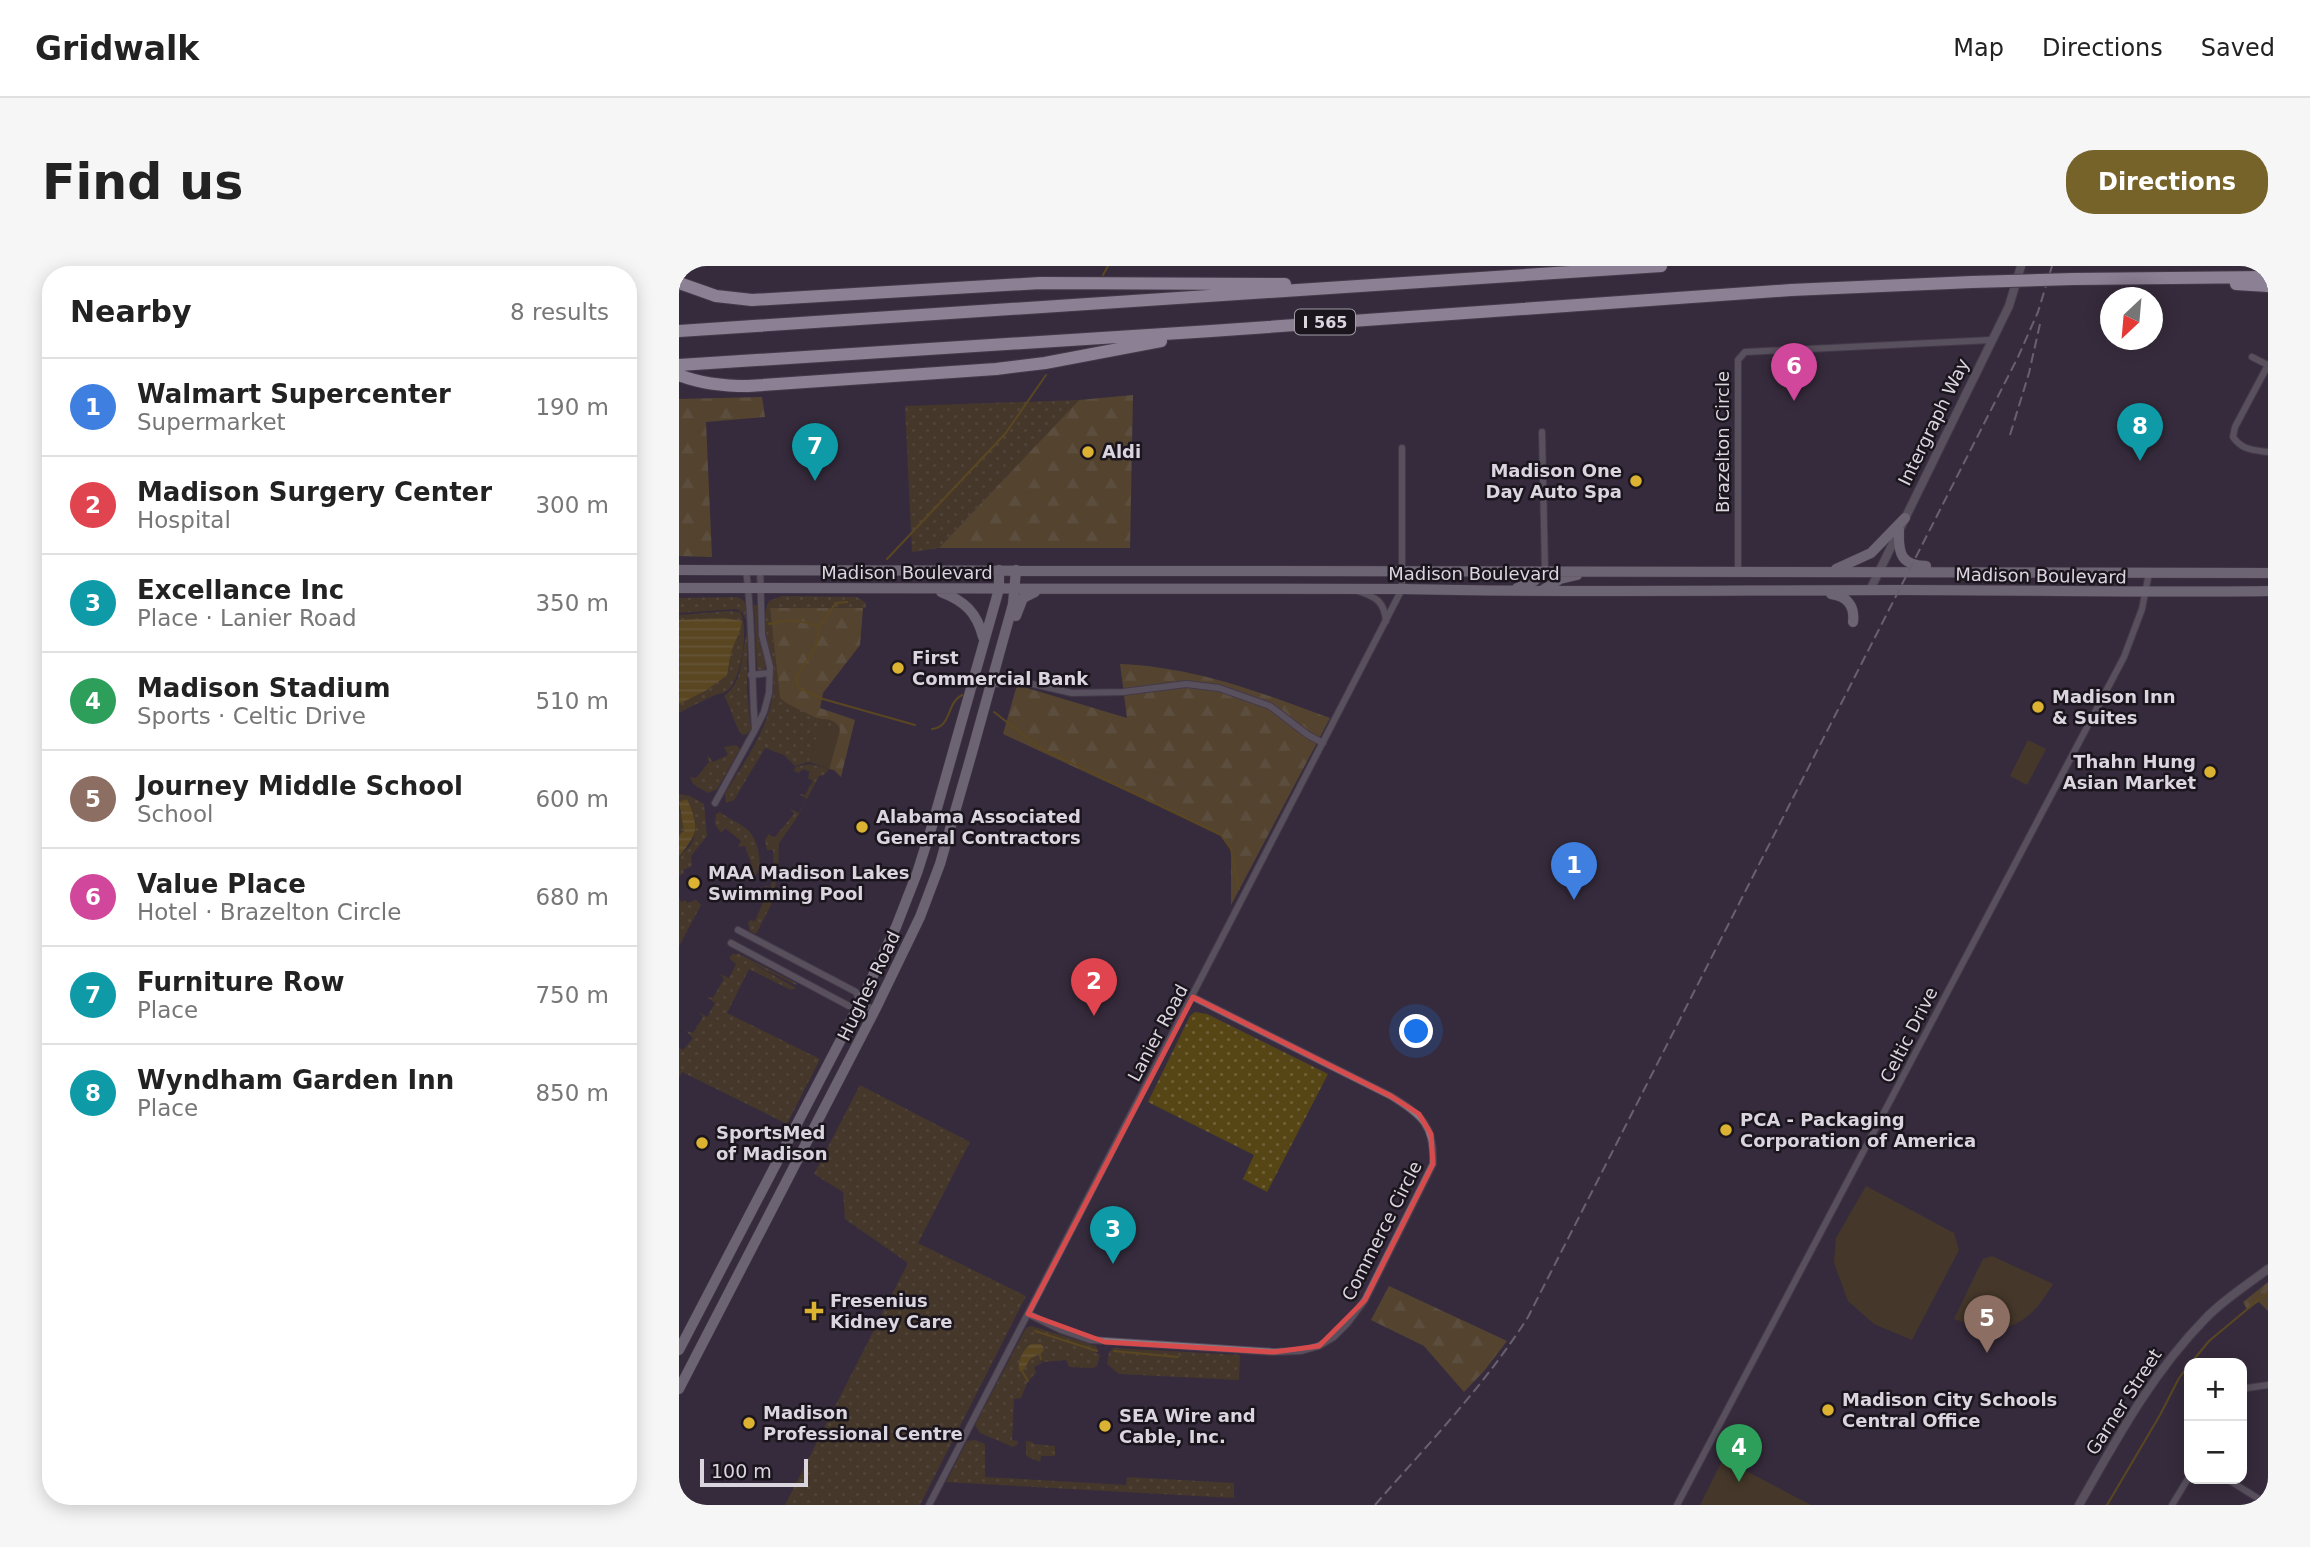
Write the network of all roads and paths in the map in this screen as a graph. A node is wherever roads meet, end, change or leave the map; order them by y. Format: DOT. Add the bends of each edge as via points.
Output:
graph roads {
  1 [pos="1661,266"];
  2 [pos="2021,266"];
  3 [pos="2268,276"];
  4 [pos="2123,278"];
  5 [pos="679,282"];
  6 [pos="2268,286"];
  7 [pos="1344,287"];
  8 [pos="679,331"];
  9 [pos="1211,331"];
  10 [pos="1991,340"];
  11 [pos="2252,357"];
  12 [pos="679,365"];
  13 [pos="2268,365"];
  14 [pos="679,375"];
  15 [pos="1542,432"];
  16 [pos="1402,449"];
  17 [pos="2268,452"];
  18 [pos="1905,518"];
  19 [pos="1899,530"];
  20 [pos="679,569"];
  21 [pos="759,569"];
  22 [pos="746,570"];
  23 [pos="999,570"];
  24 [pos="1016,570"];
  25 [pos="1226,570"];
  26 [pos="1545,570"];
  27 [pos="1401,571"];
  28 [pos="1594,572"];
  29 [pos="1738,572"];
  30 [pos="1827,572"];
  31 [pos="1878,572"];
  32 [pos="1975,573"];
  33 [pos="2149,573"];
  34 [pos="2268,573"];
  35 [pos="679,588"];
  36 [pos="748,589"];
  37 [pos="761,589"];
  38 [pos="999,589"];
  39 [pos="1015,589"];
  40 [pos="1050,589"];
  41 [pos="1353,589"];
  42 [pos="1402,589"];
  43 [pos="934,590"];
  44 [pos="1226,590"];
  45 [pos="1542,590"];
  46 [pos="1870,590"];
  47 [pos="1771,591"];
  48 [pos="2268,591"];
  49 [pos="1503,592"];
  50 [pos="2146,593"];
  51 [pos="1386,622"];
  52 [pos="1853,622"];
  53 [pos="984,639"];
  54 [pos="770,673"];
  55 [pos="751,675"];
  56 [pos="997,684"];
  57 [pos="755,730"];
  58 [pos="975,743"];
  59 [pos="1323,743"];
  60 [pos="715,803"];
  61 [pos="738,930"];
  62 [pos="731,943"];
  63 [pos="767,946"];
  64 [pos="760,959"];
  65 [pos="1193,997"];
  66 [pos="860,1003"];
  67 [pos="875,1010"];
  68 [pos="2268,1269"];
  69 [pos="1028,1314"];
  70 [pos="679,1350"];
  71 [pos="2268,1385"];
  72 [pos="2247,1388"];
  73 [pos="679,1389"];
  74 [pos="2185,1484"];
  75 [pos="2235,1484"];
  76 [pos="2259,1499"];
  77 [pos="929,1505"];
  78 [pos="1677,1505"];
  79 [pos="2079,1505"];
  80 [pos="2172,1505"];
  1 -- 7 [label="highway, I 565"];
  2 -- 10 [label="street, Intergraph Way" via="2009,306"];
  3 -- 4 [label="highway, I 565"];
  4 -- 6 [label="highway"];
  4 -- 9 [label="highway, I 565, bridge" via="1778,290"];
  5 -- 7 [label="highway" via="716,296 752,300 1040,283"];
  7 -- 8 [label="highway, I 565"];
  9 -- 12 [label="highway, I 565"];
  9 -- 14 [label="highway" via="996,369 748,386 722,386"];
  10 -- 18 [label="street, Intergraph Way"];
  10 -- 29 [label="street, Brazelton Circle" via="1740,355"];
  11 -- 13 [label="street"];
  13 -- 17 [label="street" via="2233,437 2247,449"];
  15 -- 26 [label="street"];
  16 -- 27 [label="street, Lanier Road"];
  18 -- 19 [label="street, Intergraph Way"];
  18 -- 30 [label="main road" via="1871,553"];
  19 -- 31 [label="street, Intergraph Way"];
  19 -- 32 [label="main road" via="1899,547 1912,565"];
  20 -- 22 [label="main road, Madison Boulevard"];
  21 -- 22 [label="main road, Madison Boulevard"];
  21 -- 23 [label="main road, Madison Boulevard"];
  21 -- 37 [label="street"];
  22 -- 36 [label="street"];
  23 -- 24 [label="main road, Madison Boulevard"];
  23 -- 38 [label="main road, Hughes Road"];
  24 -- 25 [label="main road, Madison Boulevard"];
  24 -- 39 [label="main road, Hughes Road"];
  25 -- 27 [label="main road, Madison Boulevard"];
  25 -- 44 [label="main road"];
  26 -- 27 [label="main road, Madison Boulevard"];
  26 -- 28 [label="main road, Madison Boulevard"];
  26 -- 49 [label="main road" via="1534,582"];
  27 -- 42 [label="street, Lanier Road"];
  28 -- 29 [label="main road, Madison Boulevard"];
  28 -- 45 [label="main road" via="1560,579"];
  29 -- 30 [label="main road, Madison Boulevard"];
  30 -- 31 [label="main road, Madison Boulevard"];
  31 -- 32 [label="main road, Madison Boulevard"];
  31 -- 46 [label="street, Intergraph Way"];
  32 -- 33 [label="main road, Madison Boulevard"];
  33 -- 34 [label="main road, Madison Boulevard"];
  33 -- 50 [label="street, Celtic Drive"];
  35 -- 36 [label="main road, Madison Boulevard"];
  36 -- 37 [label="main road, Madison Boulevard"];
  36 -- 55 [label="street"];
  37 -- 43 [label="main road, Madison Boulevard"];
  37 -- 54 [label="street" via="762,635"];
  38 -- 39 [label="main road, Madison Boulevard"];
  38 -- 43 [label="main road, Madison Boulevard"];
  38 -- 53 [label="main road, Hughes Road"];
  39 -- 40 [label="main road, Madison Boulevard"];
  39 -- 58 [label="main road, Hughes Road"];
  40 -- 44 [label="main road, Madison Boulevard"];
  40 -- 56 [label="main road" via="1028,594 1020,602"];
  41 -- 42 [label="main road, Madison Boulevard"];
  41 -- 44 [label="main road, Madison Boulevard"];
  41 -- 51 [label="street" via="1378,599"];
  42 -- 49 [label="main road, Madison Boulevard"];
  42 -- 51 [label="street, Lanier Road"];
  43 -- 53 [label="main road" via="964,602 980,623"];
  45 -- 47 [label="main road, Madison Boulevard"];
  45 -- 49 [label="main road, Madison Boulevard"];
  46 -- 47 [label="main road, Madison Boulevard"];
  46 -- 50 [label="main road, Madison Boulevard"];
  47 -- 52 [label="main road" via="1842,596 1853,608"];
  48 -- 50 [label="main road, Madison Boulevard"];
  50 -- 78 [label="street, Celtic Drive" via="2124,657"];
  51 -- 59 [label="street, Lanier Road"];
  53 -- 66 [label="main road, Hughes Road" via="917,873"];
  54 -- 55 [label="street"];
  54 -- 57 [label="street" via="768,701"];
  55 -- 57 [label="street"];
  56 -- 58 [label="main road"];
  56 -- 59 [label="street" via="1015,680 1072,693 1186,684 1219,688 1270,706"];
  57 -- 60 [label="street"];
  58 -- 67 [label="main road, Hughes Road" via="934,881"];
  59 -- 65 [label="street, Lanier Road"];
  61 -- 63 [label="street"];
  62 -- 64 [label="street"];
  63 -- 64 [label="street"];
  63 -- 66 [label="street" via="856,992"];
  64 -- 66 [label="street" via="849,1006"];
  65 -- 69 [label="street, Lanier Road"];
  65 -- 69 [label="street, Commerce Circle" via="1391,1096 1419,1114 1431,1134 1433,1164 1365,1300 1334,1337 1319,1346 1285,1353 1090,1340"];
  66 -- 67 [label="street"];
  66 -- 70 [label="main road, Hughes Road"];
  67 -- 73 [label="main road, Hughes Road"];
  68 -- 79 [label="street, Garner Street" via="2206,1318 2159,1372"];
  69 -- 77 [label="street, Lanier Road"];
  71 -- 72 [label="street"];
  74 -- 80 [label="street"];
  75 -- 76 [label="street"];
}
